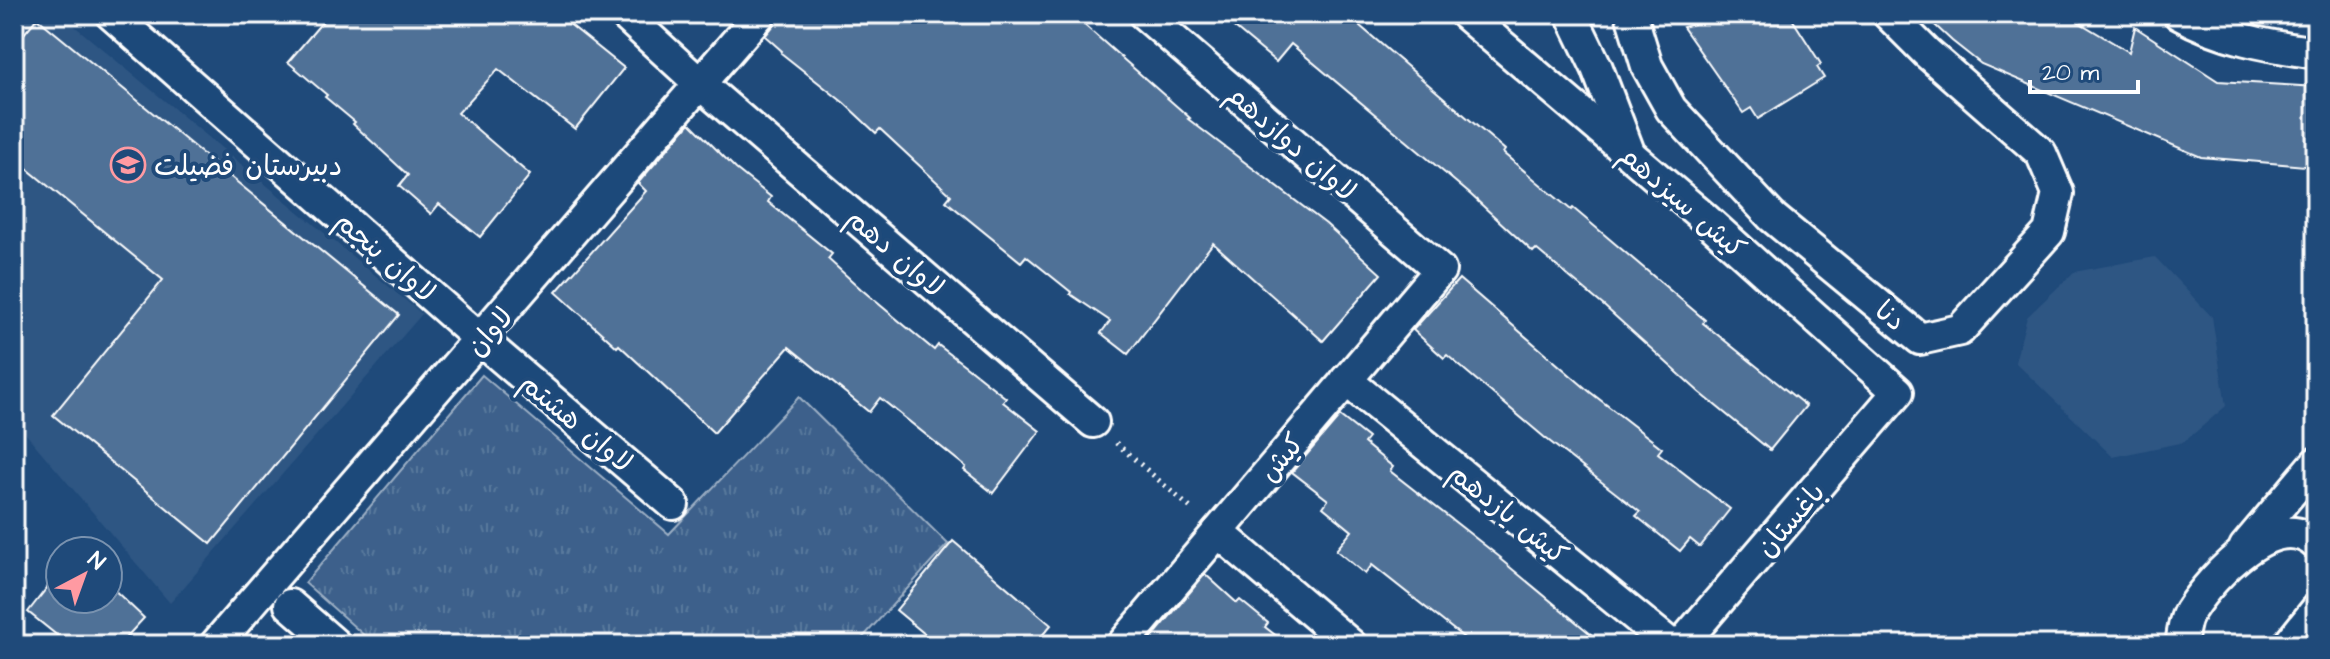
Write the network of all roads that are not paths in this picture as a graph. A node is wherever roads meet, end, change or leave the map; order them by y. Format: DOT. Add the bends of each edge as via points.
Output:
graph roads {
  1 [pos="111,14"];
  2 [pos="624,14"];
  3 [pos="760,14"];
  4 [pos="1144,14"];
  5 [pos="1465,14"];
  6 [pos="1571,14"];
  7 [pos="1631,14"];
  8 [pos="1888,14"];
  9 [pos="2179,14"];
  10 [pos="2316,53"];
  11 [pos="699,83"];
  12 [pos="1631,156"];
  13 [pos="1440,270"];
  14 [pos="481,340"];
  15 [pos="1346,380"];
  16 [pos="1898,392"];
  17 [pos="1093,422"];
  18 [pos="2316,463"];
  19 [pos="673,504"];
  20 [pos="1218,532"];
  21 [pos="2316,544"];
  22 [pos="2242,551"];
  23 [pos="290,605"];
  24 [pos="2316,610"];
  25 [pos="2188,612"];
  26 [pos="215,645"];
  27 [pos="336,645"];
  28 [pos="1122,645"];
  29 [pos="1351,645"];
  30 [pos="1671,645"];
  31 [pos="1681,645"];
  32 [pos="2164,645"];
  33 [pos="2181,645"];
  34 [pos="2288,645"];
  1 -- 14 [label="street, لاوان پنجم"];
  2 -- 11 [label="street, لاوان دهم"];
  3 -- 11 [label="street, لاوان"];
  4 -- 13 [label="street, لاوان دوازدهم"];
  5 -- 12 [label="street, کیش سیزدهم"];
  6 -- 12 [label="street"];
  7 -- 8 [label="street, دنا" via="1647,66 1671,109 1772,217 1920,339 1960,330 2049,232 2058,193 2041,153"];
  9 -- 10 [label="street" via="2262,45"];
  11 -- 14 [label="street, لاوان"];
  11 -- 17 [label="street, لاوان دهم"];
  12 -- 16 [label="street, کیش سیزدهم"];
  13 -- 15 [label="street, کیش"];
  14 -- 19 [label="street, لاوان هشتم"];
  14 -- 26 [label="street, لاوان"];
  15 -- 20 [label="street, کیش"];
  15 -- 30 [label="street, کیش یازدهم"];
  16 -- 31 [label="street, باغستان"];
  18 -- 22 [label="street"];
  20 -- 28 [label="street, کیش"];
  20 -- 29 [label="street"];
  21 -- 22 [label="street" via="2291,532"];
  22 -- 25 [label="street"];
  23 -- 27 [label="street"];
  24 -- 34 [label="street"];
  25 -- 32 [label="street"];
  25 -- 33 [label="street"];
}
